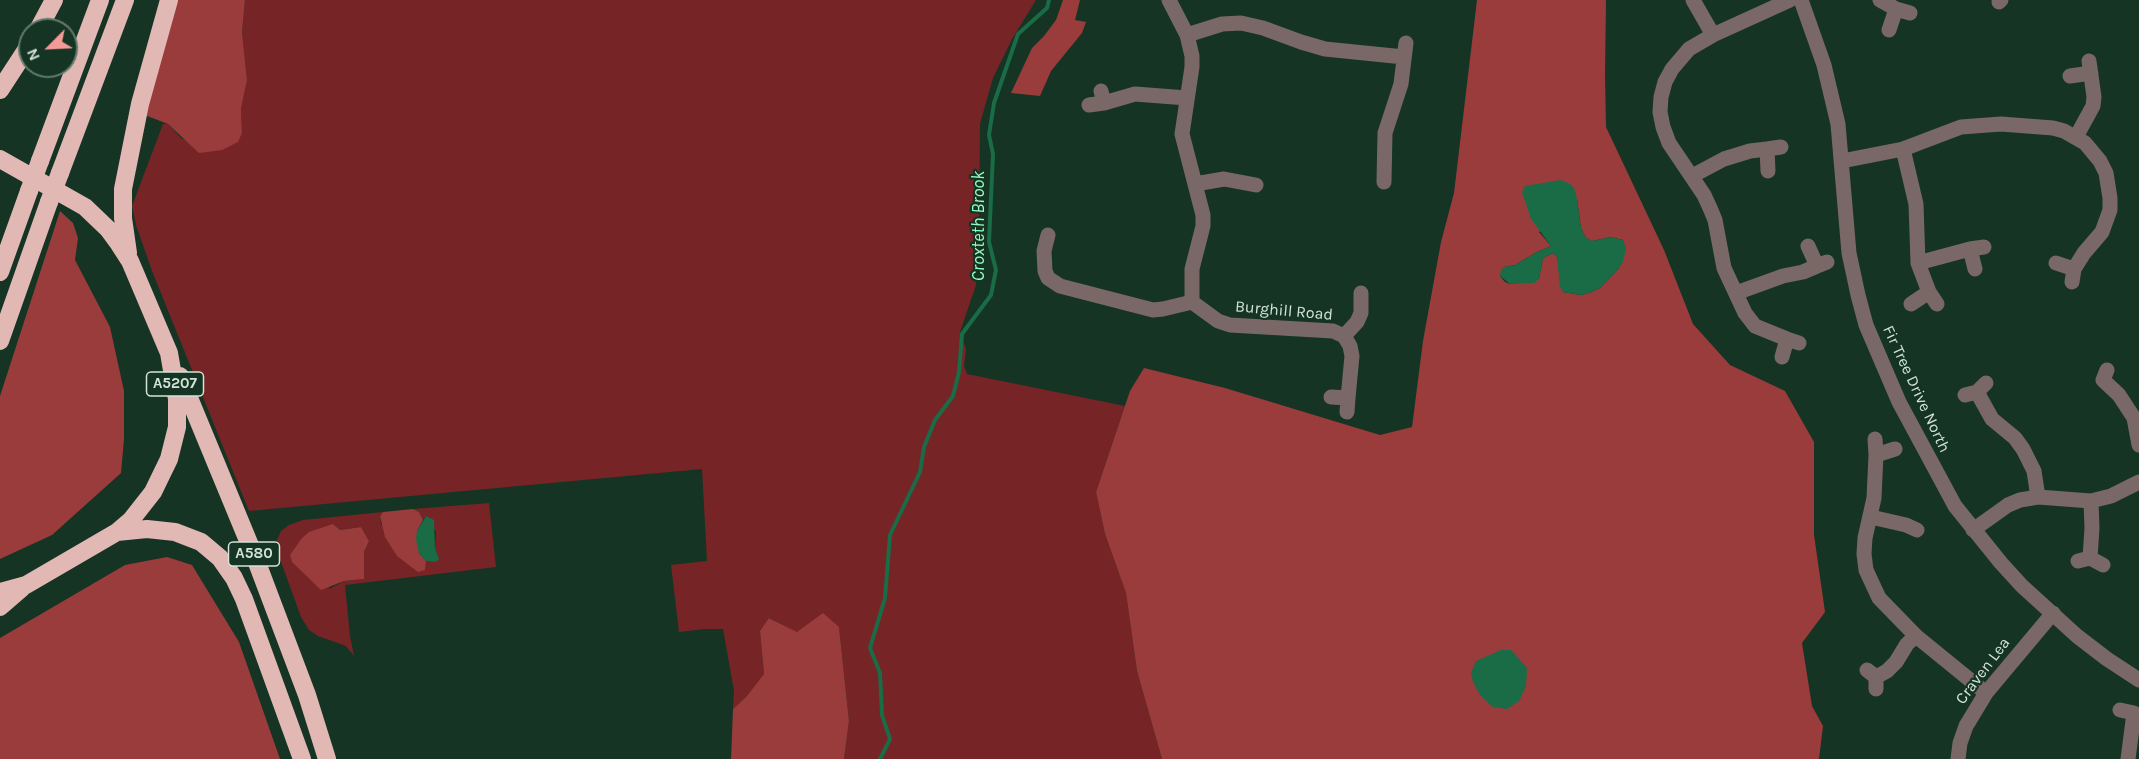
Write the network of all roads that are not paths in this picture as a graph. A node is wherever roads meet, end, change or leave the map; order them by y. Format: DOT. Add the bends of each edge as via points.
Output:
graph roads {
  1 [pos="54,0"];
  2 [pos="100,0"];
  3 [pos="125,0"];
  4 [pos="169,0"];
  5 [pos="1169,0"];
  6 [pos="1693,0"];
  7 [pos="1790,0"];
  8 [pos="1801,0"];
  9 [pos="1880,0"];
  10 [pos="44,18"];
  11 [pos="1889,30"];
  12 [pos="1187,35"];
  13 [pos="1713,35"];
  14 [pos="18,62"];
  15 [pos="2070,76"];
  16 [pos="0,90"];
  17 [pos="1187,98"];
  18 [pos="1098,99"];
  19 [pos="2076,137"];
  20 [pos="1903,149"];
  21 [pos="0,159"];
  22 [pos="1842,161"];
  23 [pos="1768,171"];
  24 [pos="1692,176"];
  25 [pos="1195,184"];
  26 [pos="1385,184"];
  27 [pos="1258,185"];
  28 [pos="1049,234"];
  29 [pos="1808,246"];
  30 [pos="130,261"];
  31 [pos="1918,263"];
  32 [pos="2056,263"];
  33 [pos="1975,268"];
  34 [pos="0,272"];
  35 [pos="1361,292"];
  36 [pos="1736,293"];
  37 [pos="1191,302"];
  38 [pos="1911,304"];
  39 [pos="1344,336"];
  40 [pos="0,341"];
  41 [pos="169,353"];
  42 [pos="1782,357"];
  43 [pos="2088,387"];
  44 [pos="1976,390"];
  45 [pos="1331,397"];
  46 [pos="1875,439"];
  47 [pos="2139,445"];
  48 [pos="1895,449"];
  49 [pos="1876,455"];
  50 [pos="2139,482"];
  51 [pos="2038,497"];
  52 [pos="2091,501"];
  53 [pos="1871,517"];
  54 [pos="1973,530"];
  55 [pos="117,532"];
  56 [pos="1921,533"];
  57 [pos="2090,561"];
  58 [pos="26,585"];
  59 [pos="0,592"];
  60 [pos="0,607"];
  61 [pos="2053,614"];
  62 [pos="1916,636"];
  63 [pos="2136,672"];
  64 [pos="1873,679"];
  65 [pos="1986,693"];
  66 [pos="2120,710"];
  67 [pos="302,759"];
  68 [pos="327,759"];
  69 [pos="1958,759"];
  70 [pos="2128,759"];
  1 -- 10 [label="highway"];
  2 -- 34 [label="highway, bridge"];
  3 -- 40 [label="highway, bridge"];
  4 -- 30 [label="highway" via="140,104 123,189"];
  5 -- 12 [label="street"];
  6 -- 13 [label="street"];
  7 -- 13 [label="street"];
  8 -- 22 [label="street, Fir Tree Drive North" via="1831,91"];
  9 -- 11 [label="street" via="1903,11"];
  12 -- 17 [label="street" via="1192,67"];
  12 -- 26 [label="street" via="1241,22 1325,49 1405,50 1401,84 1385,133"];
  13 -- 24 [label="street" via="1680,58 1661,97 1663,128"];
  14 -- 16 [label="highway"];
  15 -- 19 [label="street" via="2090,67 2094,97"];
  17 -- 18 [label="street" via="1135,94"];
  17 -- 25 [label="street" via="1182,134"];
  19 -- 20 [label="street" via="2053,128 2001,124 1961,127"];
  19 -- 32 [label="street" via="2085,143 2106,173 2110,210 2104,227 2073,275"];
  20 -- 22 [label="street"];
  20 -- 31 [label="street" via="1916,204"];
  21 -- 30 [label="highway, A5207" via="85,207 108,229"];
  22 -- 54 [label="street, Fir Tree Drive North" via="1849,253 1866,325 1923,448"];
  23 -- 24 [label="street" via="1774,148 1724,159"];
  24 -- 36 [label="street" via="1710,208 1724,268"];
  25 -- 27 [label="street" via="1224,179"];
  25 -- 37 [label="street" via="1203,226 1192,269"];
  28 -- 37 [label="street" via="1044,251 1045,272 1060,286 1153,310"];
  29 -- 36 [label="street" via="1822,264"];
  30 -- 41 [label="highway, A5207"];
  31 -- 33 [label="street" via="1977,248"];
  31 -- 38 [label="street" via="1933,298"];
  35 -- 39 [label="street, Burghill Road" via="1361,314"];
  36 -- 42 [label="street" via="1755,326 1793,341"];
  37 -- 39 [label="street, Burghill Road" via="1230,326 1333,331"];
  39 -- 45 [label="street, Burghill Road" via="1352,356 1347,405"];
  41 -- 55 [label="highway, A5207" via="177,399 172,451 153,492"];
  41 -- 68 [label="highway, A580" via="256,560"];
  43 -- 47 [label="street" via="2105,375 2134,418"];
  44 -- 51 [label="street" via="1992,419 2023,449 2034,471"];
  46 -- 49 [label="street"];
  48 -- 49 [label="street"];
  49 -- 53 [label="street"];
  50 -- 52 [label="street"];
  51 -- 52 [label="street"];
  51 -- 54 [label="street" via="2008,505"];
  52 -- 57 [label="street"];
  53 -- 56 [label="street" via="1906,525"];
  53 -- 62 [label="street" via="1864,554 1872,585 1888,609"];
  54 -- 61 [label="street, Fir Tree Drive North" via="2022,586"];
  55 -- 58 [label="highway, A5207"];
  55 -- 67 [label="highway, A580" via="175,532 201,542 220,558 244,599"];
  58 -- 59 [label="highway, A5207"];
  58 -- 60 [label="highway"];
  61 -- 63 [label="street, Fir Tree Drive North" via="2084,642"];
  61 -- 65 [label="street, Craven Lea"];
  62 -- 64 [label="street" via="1896,662"];
  62 -- 65 [label="street"];
  65 -- 69 [label="street, Craven Lea" via="1966,726"];
  66 -- 70 [label="street" via="2134,713"];
}
